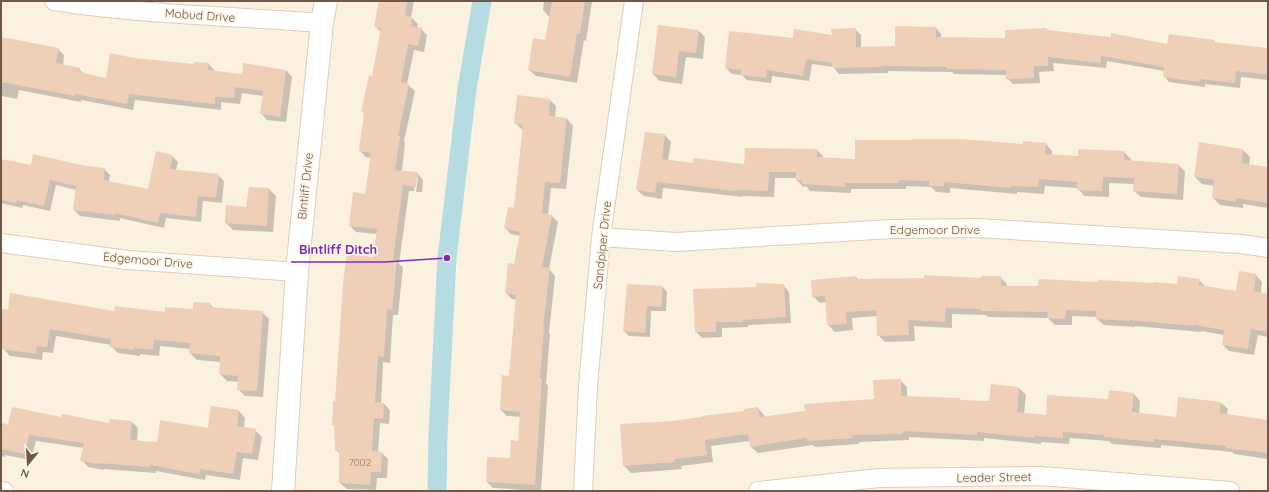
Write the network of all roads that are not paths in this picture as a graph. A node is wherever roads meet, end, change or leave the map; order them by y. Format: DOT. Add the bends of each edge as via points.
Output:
graph roads {
  1 [pos="54,1"];
  2 [pos="326,1"];
  3 [pos="634,1"];
  4 [pos="322,23"];
  5 [pos="602,237"];
  6 [pos="1,243"];
  7 [pos="1268,248"];
  8 [pos="296,272"];
  9 [pos="283,491"];
  10 [pos="583,491"];
  11 [pos="758,491"];
  12 [pos="1230,491"];
  1 -- 4 [label="street, Mobud Drive"];
  2 -- 4 [label="street, Bintliff Drive"];
  3 -- 5 [label="street, Sandpiper Drive"];
  4 -- 8 [label="street, Bintliff Drive"];
  5 -- 7 [label="street, Edgemoor Drive" via="676,242 892,229 977,228 1241,244"];
  5 -- 10 [label="street, Sandpiper Drive" via="588,387"];
  6 -- 8 [label="street, Edgemoor Drive" via="128,260"];
  8 -- 9 [label="street, Bintliff Drive"];
  11 -- 12 [label="street, Leader Street" via="879,478 1041,476"];
}
